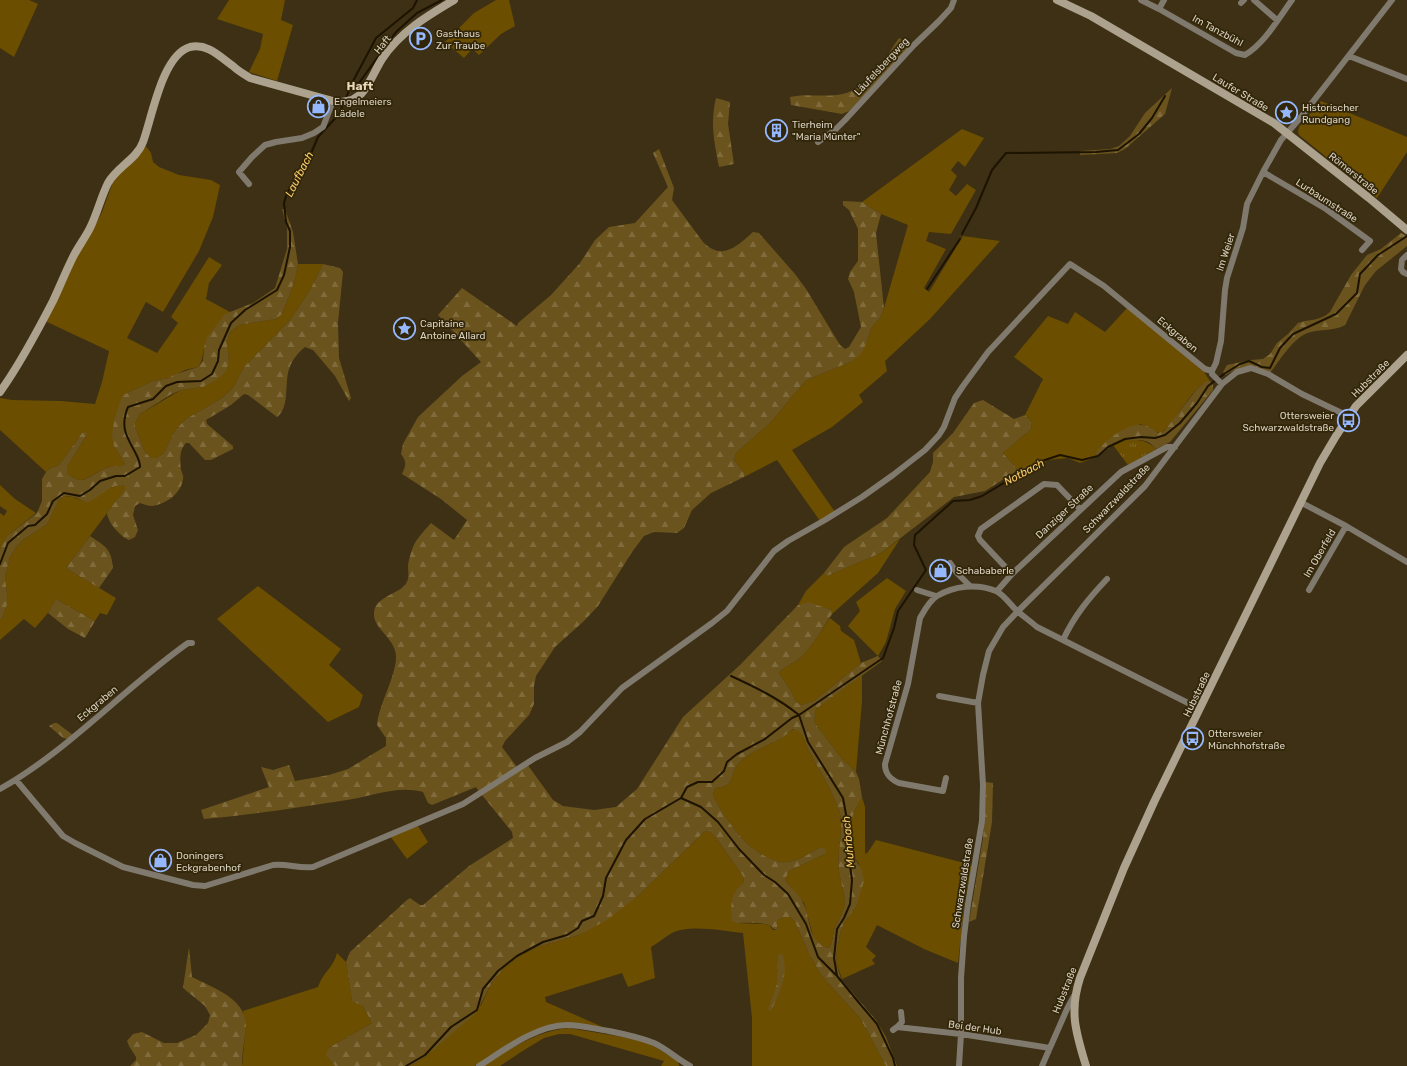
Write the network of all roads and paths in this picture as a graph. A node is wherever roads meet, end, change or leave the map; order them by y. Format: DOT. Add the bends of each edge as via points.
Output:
graph roads {
  1 [pos="454,0"];
  2 [pos="954,0"];
  3 [pos="1057,0"];
  4 [pos="1141,0"];
  5 [pos="1164,0"];
  6 [pos="1254,0"];
  7 [pos="1292,0"];
  8 [pos="1392,0"];
  9 [pos="1159,9"];
  10 [pos="1277,20"];
  11 [pos="1349,56"];
  12 [pos="1407,78"];
  13 [pos="333,101"];
  14 [pos="1288,133"];
  15 [pos="818,142"];
  16 [pos="1263,172"];
  17 [pos="249,184"];
  18 [pos="1407,230"];
  19 [pos="1362,250"];
  20 [pos="1407,255"];
  21 [pos="1407,274"];
  22 [pos="1407,355"];
  23 [pos="1212,373"];
  24 [pos="1220,383"];
  25 [pos="0,392"];
  26 [pos="1348,416"];
  27 [pos="1175,447"];
  28 [pos="1152,455"];
  29 [pos="1159,468"];
  30 [pos="1300,502"];
  31 [pos="1080,509"];
  32 [pos="1346,526"];
  33 [pos="1407,562"];
  34 [pos="950,563"];
  35 [pos="1012,574"];
  36 [pos="1107,579"];
  37 [pos="970,586"];
  38 [pos="917,590"];
  39 [pos="1309,590"];
  40 [pos="997,591"];
  41 [pos="936,596"];
  42 [pos="1018,611"];
  43 [pos="1064,640"];
  44 [pos="192,643"];
  45 [pos="939,696"];
  46 [pos="978,703"];
  47 [pos="1200,709"];
  48 [pos="946,778"];
  49 [pos="16,780"];
  50 [pos="0,789"];
  51 [pos="1075,994"];
  52 [pos="901,1012"];
  53 [pos="962,1034"];
  54 [pos="1050,1048"];
  55 [pos="479,1066"];
  56 [pos="690,1066"];
  57 [pos="959,1066"];
  58 [pos="1042,1066"];
  59 [pos="1086,1066"];
  1 -- 13 [label="main road, Haft" via="409,28 382,59 365,90 357,98 342,102"];
  2 -- 15 [label="street, Läufelsbergweg" via="951,8 845,120"];
  3 -- 14 [label="main road, Laufer Straße" via="1091,16 1253,109"];
  4 -- 9 [label="street, Im Tanzbühl"];
  5 -- 9 [label="street"];
  6 -- 10 [label="street"];
  7 -- 10 [label="street, Im Tanzbühl"];
  8 -- 11 [label="street"];
  9 -- 10 [label="street, Im Tanzbühl" via="1236,53 1245,55"];
  11 -- 12 [label="street"];
  11 -- 14 [label="street"];
  13 -- 17 [label="street" via="323,127 302,138 265,145 252,157 239,172"];
  13 -- 25 [label="main road, Haft" via="261,82 240,72 212,50 190,48 183,51 176,58 158,90 142,144 107,185 89,230 53,302"];
  14 -- 16 [label="street, Im Weier" via="1276,148"];
  14 -- 18 [label="main road, Römerstraße"];
  16 -- 19 [label="street, Lurbaumstraße" via="1326,209 1370,241"];
  16 -- 23 [label="street, Im Weier" via="1247,204 1243,228 1227,278 1221,341"];
  20 -- 21 [label="street" via="1402,260 1401,269"];
  22 -- 26 [label="main road, Hubstraße"];
  23 -- 24 [label="street"];
  23 -- 49 [label="street, Eckgraben" via="1104,286 1070,264 988,352 955,398 939,435 925,450 862,497 774,551 727,611 622,688 580,732 463,804 313,867 279,864 211,885 193,885 123,867 63,836"];
  24 -- 26 [label="street, Schwarzwaldstraße" via="1237,372 1251,368 1268,374"];
  24 -- 27 [label="street, Schwarzwaldstraße"];
  26 -- 30 [label="main road, Hubstraße"];
  27 -- 28 [label="street, Danziger Straße" via="1167,447"];
  27 -- 29 [label="street, Schwarzwaldstraße"];
  28 -- 29 [label="street" via="1160,462"];
  28 -- 31 [label="street, Danziger Straße" via="1121,472"];
  29 -- 42 [label="street, Schwarzwaldstraße" via="1145,486"];
  30 -- 32 [label="street, Im Oberfeld"];
  30 -- 47 [label="main road, Hubstraße"];
  31 -- 35 [label="street, Danziger Straße"];
  31 -- 35 [label="street" via="1057,485 1044,484 981,529 978,536 980,540"];
  32 -- 33 [label="street, Im Oberfeld"];
  32 -- 39 [label="street, Im Oberfeld"];
  34 -- 37 [label="street"];
  35 -- 40 [label="street, Danziger Straße"];
  36 -- 43 [label="street" via="1078,612"];
  37 -- 40 [label="street"];
  37 -- 41 [label="street"];
  38 -- 41 [label="street"];
  40 -- 42 [label="street"];
  41 -- 48 [label="street, Münchhofstraße" via="920,618 908,684 885,769 892,780 899,783 943,791"];
  42 -- 43 [label="street" via="1037,627"];
  42 -- 46 [label="street, Schwarzwaldstraße" via="1003,627 989,652"];
  43 -- 47 [label="street"];
  44 -- 49 [label="street, Eckgraben" via="188,643 164,660"];
  45 -- 46 [label="street"];
  46 -- 53 [label="street, Schwarzwaldstraße" via="983,785 982,821 964,936 961,978"];
  47 -- 51 [label="main road, Hubstraße" via="1124,868"];
  49 -- 50 [label="street, Eckgraben"];
  51 -- 54 [label="street, Hubstraße"];
  51 -- 59 [label="main road" via="1075,1026"];
  52 -- 53 [label="street, Bei der Hub" via="902,1022 895,1029"];
  53 -- 54 [label="street, Bei der Hub"];
  53 -- 57 [label="street, Schwarzwaldstraße"];
  54 -- 58 [label="street, Hubstraße"];
  55 -- 56 [label="street" via="534,1034 556,1026 568,1025 635,1036 654,1043"];
}
